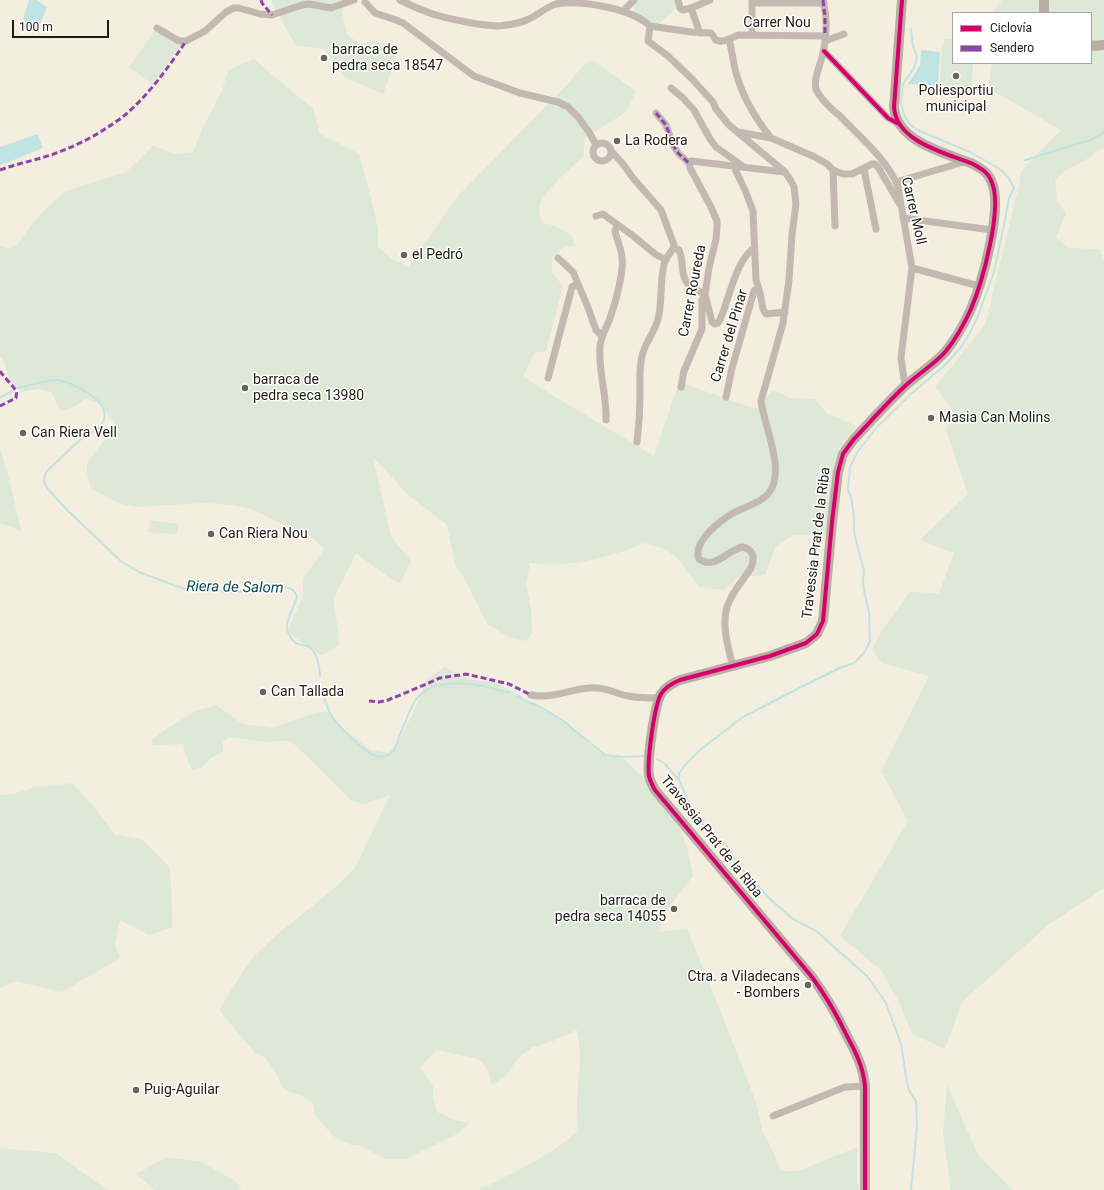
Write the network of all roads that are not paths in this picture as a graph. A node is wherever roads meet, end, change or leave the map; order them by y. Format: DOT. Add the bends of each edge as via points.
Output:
graph roads {
  1 [pos="354,0"];
  2 [pos="400,0"];
  3 [pos="634,0"];
  4 [pos="678,0"];
  5 [pos="710,0"];
  6 [pos="902,0"];
  7 [pos="1044,0"];
  8 [pos="365,1"];
  9 [pos="823,1"];
  10 [pos="752,2"];
  11 [pos="690,8"];
  12 [pos="624,10"];
  13 [pos="1044,12"];
  14 [pos="650,26"];
  15 [pos="157,28"];
  16 [pos="700,33"];
  17 [pos="844,34"];
  18 [pos="752,35"];
  19 [pos="730,39"];
  20 [pos="825,39"];
  21 [pos="1104,45"];
  22 [pos="1092,46"];
  23 [pos="824,51"];
  24 [pos="671,88"];
  25 [pos="656,113"];
  26 [pos="899,124"];
  27 [pos="738,132"];
  28 [pos="771,138"];
  29 [pos="596,145"];
  30 [pos="612,152"];
  31 [pos="967,161"];
  32 [pos="689,163"];
  33 [pos="773,163"];
  34 [pos="734,167"];
  35 [pos="746,168"];
  36 [pos="864,169"];
  37 [pos="767,170"];
  38 [pos="833,170"];
  39 [pos="785,172"];
  40 [pos="896,182"];
  41 [pos="901,208"];
  42 [pos="596,216"];
  43 [pos="903,218"];
  44 [pos="619,226"];
  45 [pos="835,226"];
  46 [pos="876,229"];
  47 [pos="992,230"];
  48 [pos="674,248"];
  49 [pos="754,248"];
  50 [pos="558,258"];
  51 [pos="666,260"];
  52 [pos="912,268"];
  53 [pos="579,286"];
  54 [pos="979,286"];
  55 [pos="758,287"];
  56 [pos="705,294"];
  57 [pos="785,312"];
  58 [pos="602,336"];
  59 [pos="548,378"];
  60 [pos="681,386"];
  61 [pos="905,386"];
  62 [pos="726,397"];
  63 [pos="606,420"];
  64 [pos="637,442"];
  65 [pos="733,666"];
  66 [pos="531,695"];
  67 [pos="659,698"];
  68 [pos="865,1086"];
  69 [pos="773,1116"];
  70 [pos="865,1190"];
  1 -- 15 [label="street" via="331,8 302,5 272,15 234,8 205,31 186,42 179,41"];
  2 -- 12 [label="street" via="436,15 498,26 526,20 552,5 566,2 583,1"];
  3 -- 12 [label="street"];
  4 -- 11 [label="street" via="680,8"];
  5 -- 11 [label="street"];
  6 -- 26 [label="street" via="894,107"];
  7 -- 13 [label="street"];
  8 -- 29 [label="street" via="375,13 403,23 474,76 520,93 564,105 578,117"];
  9 -- 10 [label="street"];
  9 -- 20 [label="street, Carrer Moll"];
  10 -- 18 [label="street"];
  11 -- 16 [label="street"];
  12 -- 14 [label="street"];
  14 -- 16 [label="street"];
  14 -- 27 [label="street" via="648,41 682,68 713,102 729,125"];
  16 -- 19 [label="street" via="711,33 717,41"];
  17 -- 20 [label="street"];
  18 -- 19 [label="street, Carrer Nou" via="738,35"];
  18 -- 20 [label="street, Carrer Nou"];
  19 -- 28 [label="street" via="736,73 744,94 756,119"];
  20 -- 23 [label="street, Carrer Moll"];
  21 -- 22 [label="street"];
  23 -- 26 [label="street" via="888,118"];
  23 -- 40 [label="street, Carrer Moll" via="816,80 818,93 885,164"];
  24 -- 35 [label="street" via="694,110 716,147"];
  25 -- 32 [label="street, Carrer Roureda" via="666,125 674,147"];
  26 -- 31 [label="street, Travessia Prat de la Riba" via="919,142"];
  27 -- 28 [label="street"];
  27 -- 33 [label="street"];
  28 -- 38 [label="street" via="821,160"];
  29 -- 30 [label="street" via="607,144"];
  29 -- 30 [label="street" via="593,155 600,161 608,160"];
  30 -- 48 [label="street" via="661,210"];
  31 -- 40 [label="street"];
  31 -- 47 [label="street, Travessia Prat de la Riba" via="986,172 993,184 995,206"];
  32 -- 34 [label="street" via="691,161"];
  32 -- 56 [label="street, Carrer Roureda" via="717,221"];
  33 -- 37 [label="street" via="772,169"];
  33 -- 39 [label="street"];
  34 -- 35 [label="street"];
  34 -- 49 [label="street, Carrer del Pinar" via="753,211"];
  35 -- 37 [label="street"];
  36 -- 38 [label="street" via="849,175"];
  36 -- 41 [label="street" via="872,164 878,167"];
  36 -- 46 [label="street"];
  37 -- 39 [label="street"];
  38 -- 45 [label="street"];
  39 -- 57 [label="street" via="793,185 796,204"];
  40 -- 41 [label="street, Carrer Moll"];
  41 -- 43 [label="street, Carrer Moll"];
  42 -- 44 [label="street" via="603,214"];
  43 -- 47 [label="street"];
  43 -- 52 [label="street, Carrer Moll"];
  44 -- 51 [label="street"];
  44 -- 58 [label="street" via="614,231 622,258 621,275 614,308"];
  47 -- 54 [label="street, Travessia Prat de la Riba"];
  48 -- 51 [label="street"];
  48 -- 56 [label="street" via="678,249 681,255 686,283"];
  49 -- 55 [label="street, Carrer del Pinar"];
  49 -- 56 [label="street" via="740,266 718,323 712,322"];
  50 -- 53 [label="street" via="571,269"];
  51 -- 64 [label="street" via="661,281 658,320 641,361"];
  52 -- 54 [label="street"];
  52 -- 61 [label="street, Carrer Moll" via="901,358"];
  53 -- 58 [label="street" via="596,330"];
  53 -- 59 [label="street" via="572,287"];
  54 -- 61 [label="street, Travessia Prat de la Riba" via="971,309 953,342 939,358"];
  55 -- 57 [label="street" via="766,314"];
  55 -- 62 [label="street, Carrer del Pinar" via="754,291"];
  56 -- 60 [label="street, Carrer Roureda" via="702,300 702,329 684,371"];
  57 -- 65 [label="street" via="762,398 763,414 775,463 774,482 770,490 759,500 733,513 717,525 704,538 698,549 699,560 707,563 717,561 734,549 743,547 754,556 751,568 726,607 727,643"];
  58 -- 63 [label="street" via="600,353"];
  61 -- 65 [label="street, Travessia Prat de la Riba" via="854,439 842,458 832,522 823,621 817,634 796,647"];
  65 -- 67 [label="street, Travessia Prat de la Riba" via="676,682"];
  66 -- 67 [label="street" via="546,696 598,688 628,696"];
  67 -- 68 [label="street, Travessia Prat de la Riba" via="649,765 651,781 659,794 817,984 838,1017 859,1059"];
  68 -- 69 [label="street" via="845,1087"];
  68 -- 70 [label="street, Travessia Prat de la Riba"];
}
